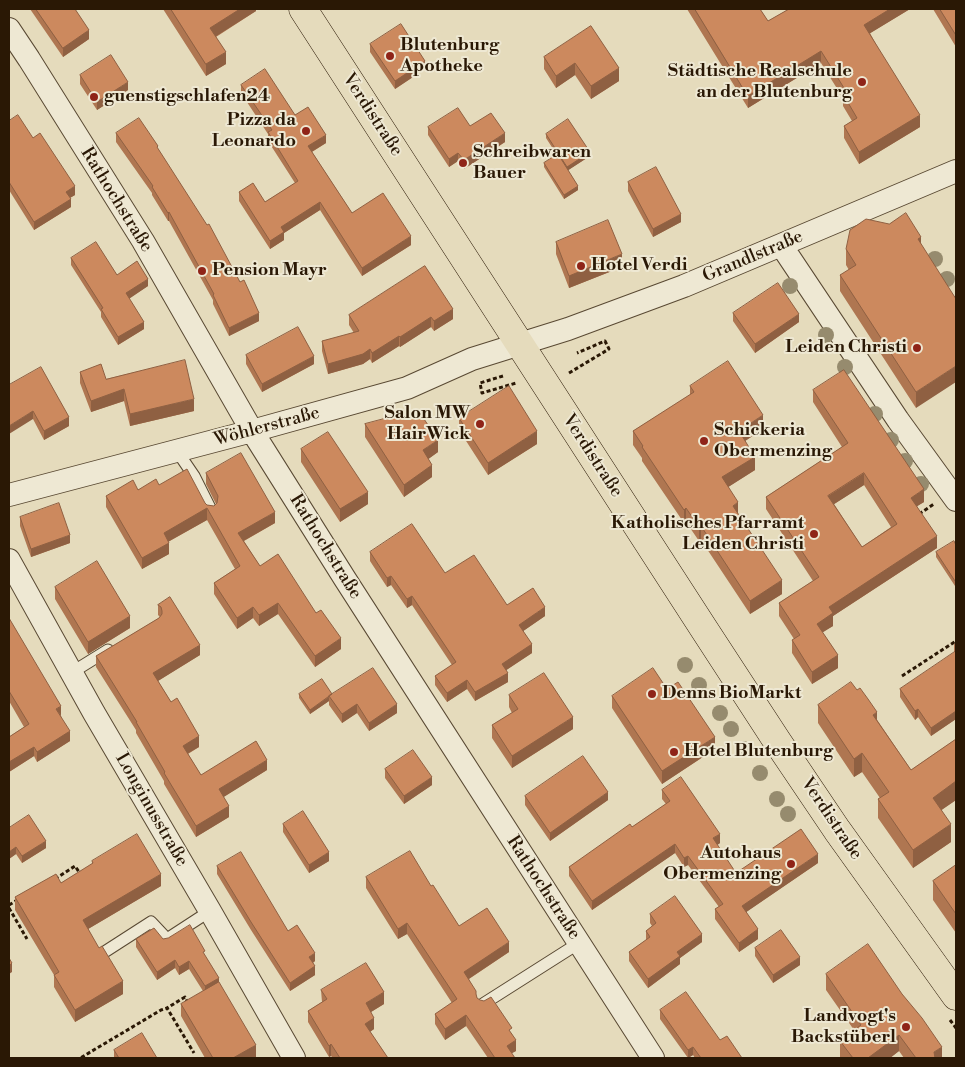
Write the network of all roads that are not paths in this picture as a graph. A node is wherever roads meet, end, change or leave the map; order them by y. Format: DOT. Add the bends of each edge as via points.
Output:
graph roads {
  1 [pos="303,9"];
  2 [pos="9,29"];
  3 [pos="956,171"];
  4 [pos="781,245"];
  5 [pos="520,344"];
  6 [pos="252,431"];
  7 [pos="177,451"];
  8 [pos="9,495"];
  9 [pos="954,497"];
  10 [pos="210,510"];
  11 [pos="9,560"];
  12 [pos="122,642"];
  13 [pos="71,673"];
  14 [pos="210,910"];
  15 [pos="579,943"];
  16 [pos="106,951"];
  17 [pos="956,996"];
  18 [pos="483,1004"];
  19 [pos="294,1058"];
  20 [pos="653,1058"];
  1 -- 5 [label="main road, Verdistraße"];
  2 -- 6 [label="street, Rathochstraße" via="142,241"];
  3 -- 4 [label="street, Grandlstraße"];
  4 -- 5 [label="street, Grandlstraße" via="684,286"];
  4 -- 9 [label="street" via="898,420"];
  5 -- 6 [label="street, Wöhlerstraße" via="472,359 407,388"];
  5 -- 17 [label="main road, Verdistraße" via="815,797"];
  6 -- 7 [label="street, Wöhlerstraße"];
  6 -- 15 [label="street, Rathochstraße"];
  7 -- 8 [label="street, Wöhlerstraße"];
  7 -- 10 [label="lane" via="194,476"];
  11 -- 13 [label="street, Longinusstraße"];
  12 -- 13 [label="lane"];
  13 -- 14 [label="street, Longinusstraße"];
  14 -- 16 [label="lane" via="167,939 150,922"];
  14 -- 19 [label="street, Longinusstraße"];
  15 -- 18 [label="lane"];
  15 -- 20 [label="street, Rathochstraße"];
}
